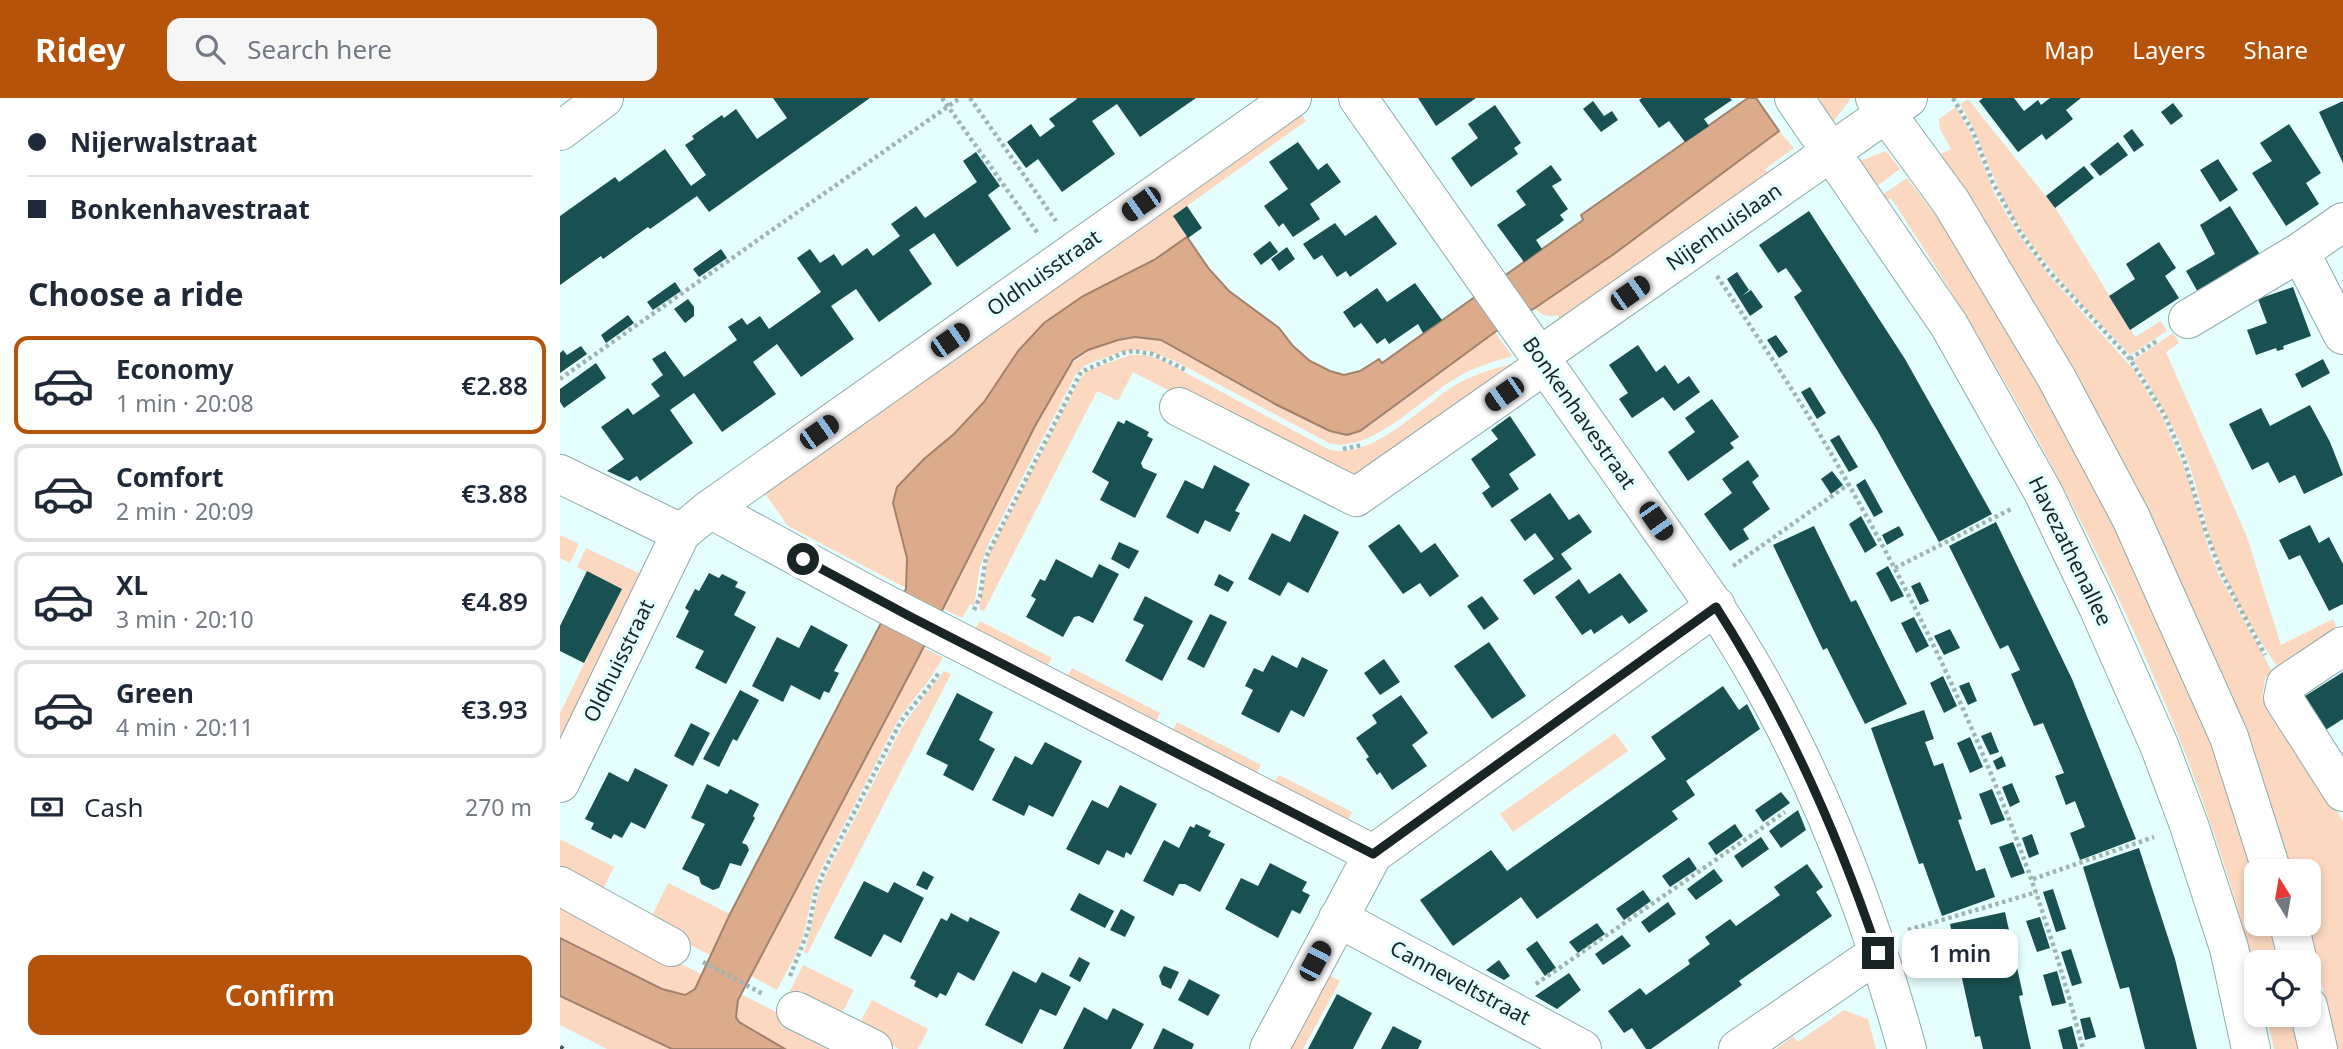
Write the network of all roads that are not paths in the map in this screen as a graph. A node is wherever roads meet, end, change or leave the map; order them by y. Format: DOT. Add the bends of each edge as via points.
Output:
graph roads {
  1 [pos="604,98"];
  2 [pos="1292,98"];
  3 [pos="1358,98"];
  4 [pos="1794,98"];
  5 [pos="1890,103"];
  6 [pos="560,131"];
  7 [pos="1832,151"];
  8 [pos="2343,222"];
  9 [pos="2300,252"];
  10 [pos="2188,319"];
  11 [pos="2343,335"];
  12 [pos="1538,354"];
  13 [pos="1186,391"];
  14 [pos="560,474"];
  15 [pos="710,509"];
  16 [pos="681,533"];
  17 [pos="1709,597"];
  18 [pos="2343,646"];
  19 [pos="560,783"];
  20 [pos="2343,792"];
  21 [pos="1373,854"];
  22 [pos="2268,859"];
  23 [pos="560,886"];
  24 [pos="1338,918"];
  25 [pos="1876,947"];
  26 [pos="682,952"];
  27 [pos="785,996"];
  28 [pos="2313,1027"];
  29 [pos="873,1049"];
  30 [pos="1269,1049"];
  31 [pos="1582,1049"];
  32 [pos="1738,1049"];
  33 [pos="1907,1049"];
  34 [pos="2251,1049"];
  35 [pos="2318,1049"];
  1 -- 6 [label="street"];
  2 -- 15 [label="street, Oldhuisstraat"];
  3 -- 12 [label="street, Bonkenhavestraat"];
  4 -- 7 [label="street, Havezathenallee"];
  5 -- 7 [label="street, Nijenhuislaan"];
  5 -- 22 [label="street" via="2056,377 2131,518 2229,737"];
  7 -- 12 [label="street, Nijenhuislaan"];
  7 -- 34 [label="street, Havezathenallee" via="1949,325 2043,492 2098,607 2189,825 2229,948"];
  8 -- 9 [label="street"];
  9 -- 10 [label="street"];
  9 -- 11 [label="street"];
  12 -- 13 [label="street, Nijenhuislaan" via="1356,497"];
  12 -- 17 [label="street, Bonkenhavestraat"];
  14 -- 16 [label="street"];
  15 -- 16 [label="street, Oldhuisstraat"];
  15 -- 21 [label="street"];
  16 -- 19 [label="street, Oldhuisstraat"];
  17 -- 21 [label="street"];
  17 -- 25 [label="street, Bonkenhavestraat" via="1774,705 1815,791"];
  18 -- 20 [label="street" via="2286,684 2283,698"];
  21 -- 24 [label="street"];
  23 -- 26 [label="street"];
  24 -- 30 [label="street"];
  24 -- 31 [label="street, Canneveltstraat"];
  25 -- 32 [label="street"];
  25 -- 33 [label="street, Bonkenhavestraat"];
  27 -- 29 [label="street"];
  28 -- 35 [label="street"];
}
